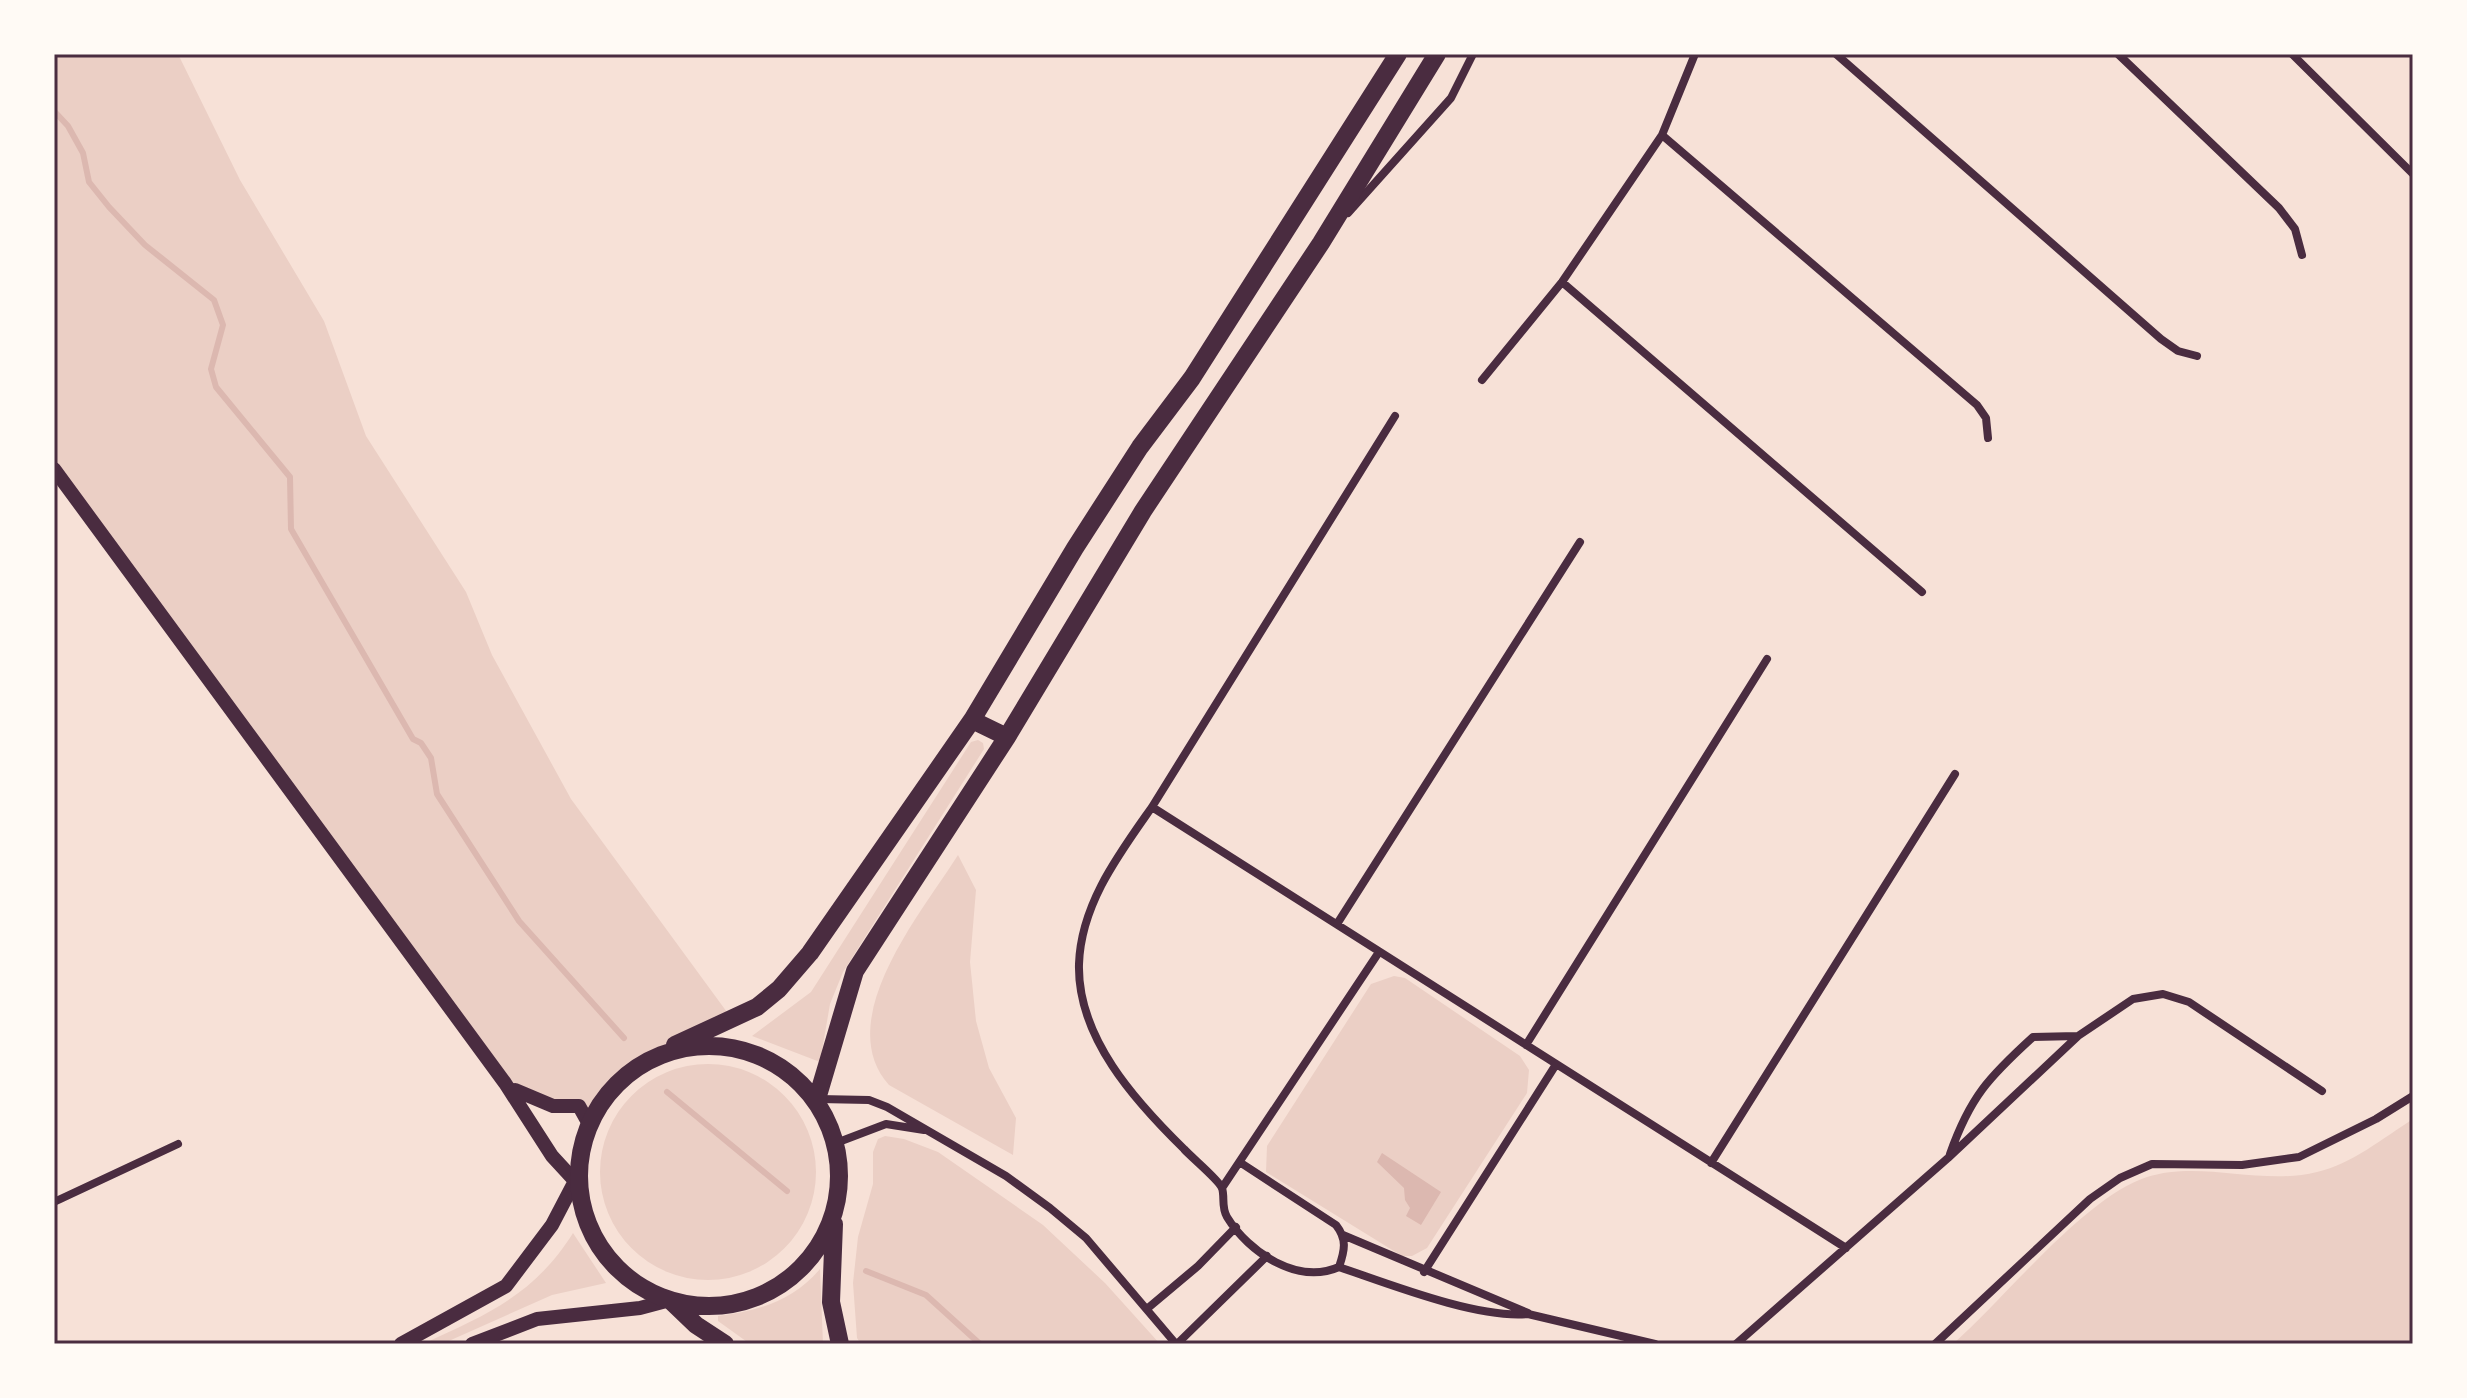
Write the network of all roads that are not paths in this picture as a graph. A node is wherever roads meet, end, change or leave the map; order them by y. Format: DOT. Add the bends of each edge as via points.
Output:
graph roads {
  1 [pos="1398,54"];
  2 [pos="1437,54"];
  3 [pos="1473,54"];
  4 [pos="1695,54"];
  5 [pos="1836,54"];
  6 [pos="2118,54"];
  7 [pos="2292,54"];
  8 [pos="1662,135"];
  9 [pos="2413,174"];
  10 [pos="1321,243"];
  11 [pos="2302,255"];
  12 [pos="1562,282"];
  13 [pos="2197,356"];
  14 [pos="1482,380"];
  15 [pos="1395,416"];
  16 [pos="1988,438"];
  17 [pos="54,469"];
  18 [pos="1580,542"];
  19 [pos="1922,592"];
  20 [pos="1767,659"];
  21 [pos="972,720"];
  22 [pos="1007,737"];
  23 [pos="1955,774"];
  24 [pos="1152,807"];
  25 [pos="1337,924"];
  26 [pos="1379,952"];
  27 [pos="2078,1036"];
  28 [pos="675,1045"];
  29 [pos="1526,1045"];
  30 [pos="1555,1066"];
  31 [pos="505,1083"];
  32 [pos="2322,1091"];
  33 [pos="2413,1096"];
  34 [pos="817,1099"];
  35 [pos="589,1124"];
  36 [pos="928,1130"];
  37 [pos="836,1143"];
  38 [pos="178,1144"];
  39 [pos="1948,1158"];
  40 [pos="1241,1163"];
  41 [pos="1711,1163"];
  42 [pos="575,1181"];
  43 [pos="1222,1188"];
  44 [pos="54,1202"];
  45 [pos="834,1214"];
  46 [pos="1236,1227"];
  47 [pos="1343,1235"];
  48 [pos="1846,1248"];
  49 [pos="1267,1256"];
  50 [pos="1339,1267"];
  51 [pos="1424,1272"];
  52 [pos="670,1300"];
  53 [pos="1148,1308"];
  54 [pos="1528,1314"];
  55 [pos="401,1344"];
  56 [pos="472,1344"];
  57 [pos="725,1344"];
  58 [pos="840,1344"];
  59 [pos="1176,1344"];
  60 [pos="1655,1344"];
  61 [pos="1736,1344"];
  62 [pos="1935,1344"];
  1 -- 21 [label="main road" via="1192,378 1075,548"];
  2 -- 10 [label="main road"];
  3 -- 10 [label="street" via="1451,98"];
  4 -- 8 [label="street"];
  5 -- 13 [label="street" via="2161,339"];
  6 -- 11 [label="street" via="2279,208 2295,229"];
  7 -- 9 [label="street"];
  8 -- 12 [label="street"];
  8 -- 16 [label="street" via="1977,405 1986,418"];
  10 -- 22 [label="main road" via="1143,511"];
  12 -- 14 [label="street"];
  12 -- 19 [label="street"];
  15 -- 24 [label="street"];
  17 -- 31 [label="street"];
  18 -- 25 [label="street"];
  20 -- 29 [label="street"];
  21 -- 22 [label="main road"];
  21 -- 28 [label="main road" via="796,972 757,1007"];
  22 -- 34 [label="main road" via="855,971"];
  23 -- 41 [label="street"];
  24 -- 25 [label="street"];
  24 -- 43 [label="street" via="1116,858 1089,910 1079,964 1085,1011 1123,1079"];
  25 -- 26 [label="street"];
  26 -- 29 [label="street"];
  26 -- 40 [label="street"];
  27 -- 32 [label="street" via="2133,999 2175,996"];
  27 -- 39 [label="street"];
  27 -- 39 [label="street" via="2033,1037 1987,1078 1963,1118"];
  28 -- 34 [label="main road" via="748,1052 777,1065"];
  28 -- 35 [label="main road" via="626,1075"];
  29 -- 30 [label="street"];
  30 -- 41 [label="street"];
  30 -- 51 [label="street"];
  31 -- 35 [label="street" via="539,1103 579,1106"];
  31 -- 42 [label="street" via="552,1156"];
  33 -- 62 [label="street" via="2299,1157 2242,1165 2152,1164 2120,1178 2090,1199"];
  34 -- 36 [label="street" via="869,1100"];
  34 -- 37 [label="main road"];
  35 -- 42 [label="main road"];
  36 -- 37 [label="street" via="886,1124"];
  36 -- 53 [label="street" via="1050,1208 1086,1238"];
  37 -- 45 [label="main road" via="840,1179"];
  38 -- 44 [label="street"];
  39 -- 48 [label="street"];
  40 -- 43 [label="street"];
  40 -- 47 [label="street" via="1336,1225"];
  41 -- 48 [label="street"];
  42 -- 52 [label="main road" via="588,1225 609,1259 638,1285"];
  42 -- 55 [label="street" via="552,1225 506,1286"];
  43 -- 46 [label="street" via="1226,1216"];
  45 -- 52 [label="main road" via="814,1255 780,1286 738,1303 704,1306"];
  45 -- 58 [label="main road" via="831,1302"];
  46 -- 49 [label="street"];
  46 -- 53 [label="street"];
  47 -- 50 [label="street"];
  47 -- 51 [label="street"];
  48 -- 61 [label="street"];
  49 -- 50 [label="street" via="1276,1265 1308,1273"];
  49 -- 59 [label="street"];
  50 -- 54 [label="street" via="1473,1307 1512,1316"];
  51 -- 54 [label="street"];
  52 -- 56 [label="street" via="537,1319"];
  52 -- 57 [label="main road"];
  53 -- 59 [label="street"];
  54 -- 60 [label="street"];
}
